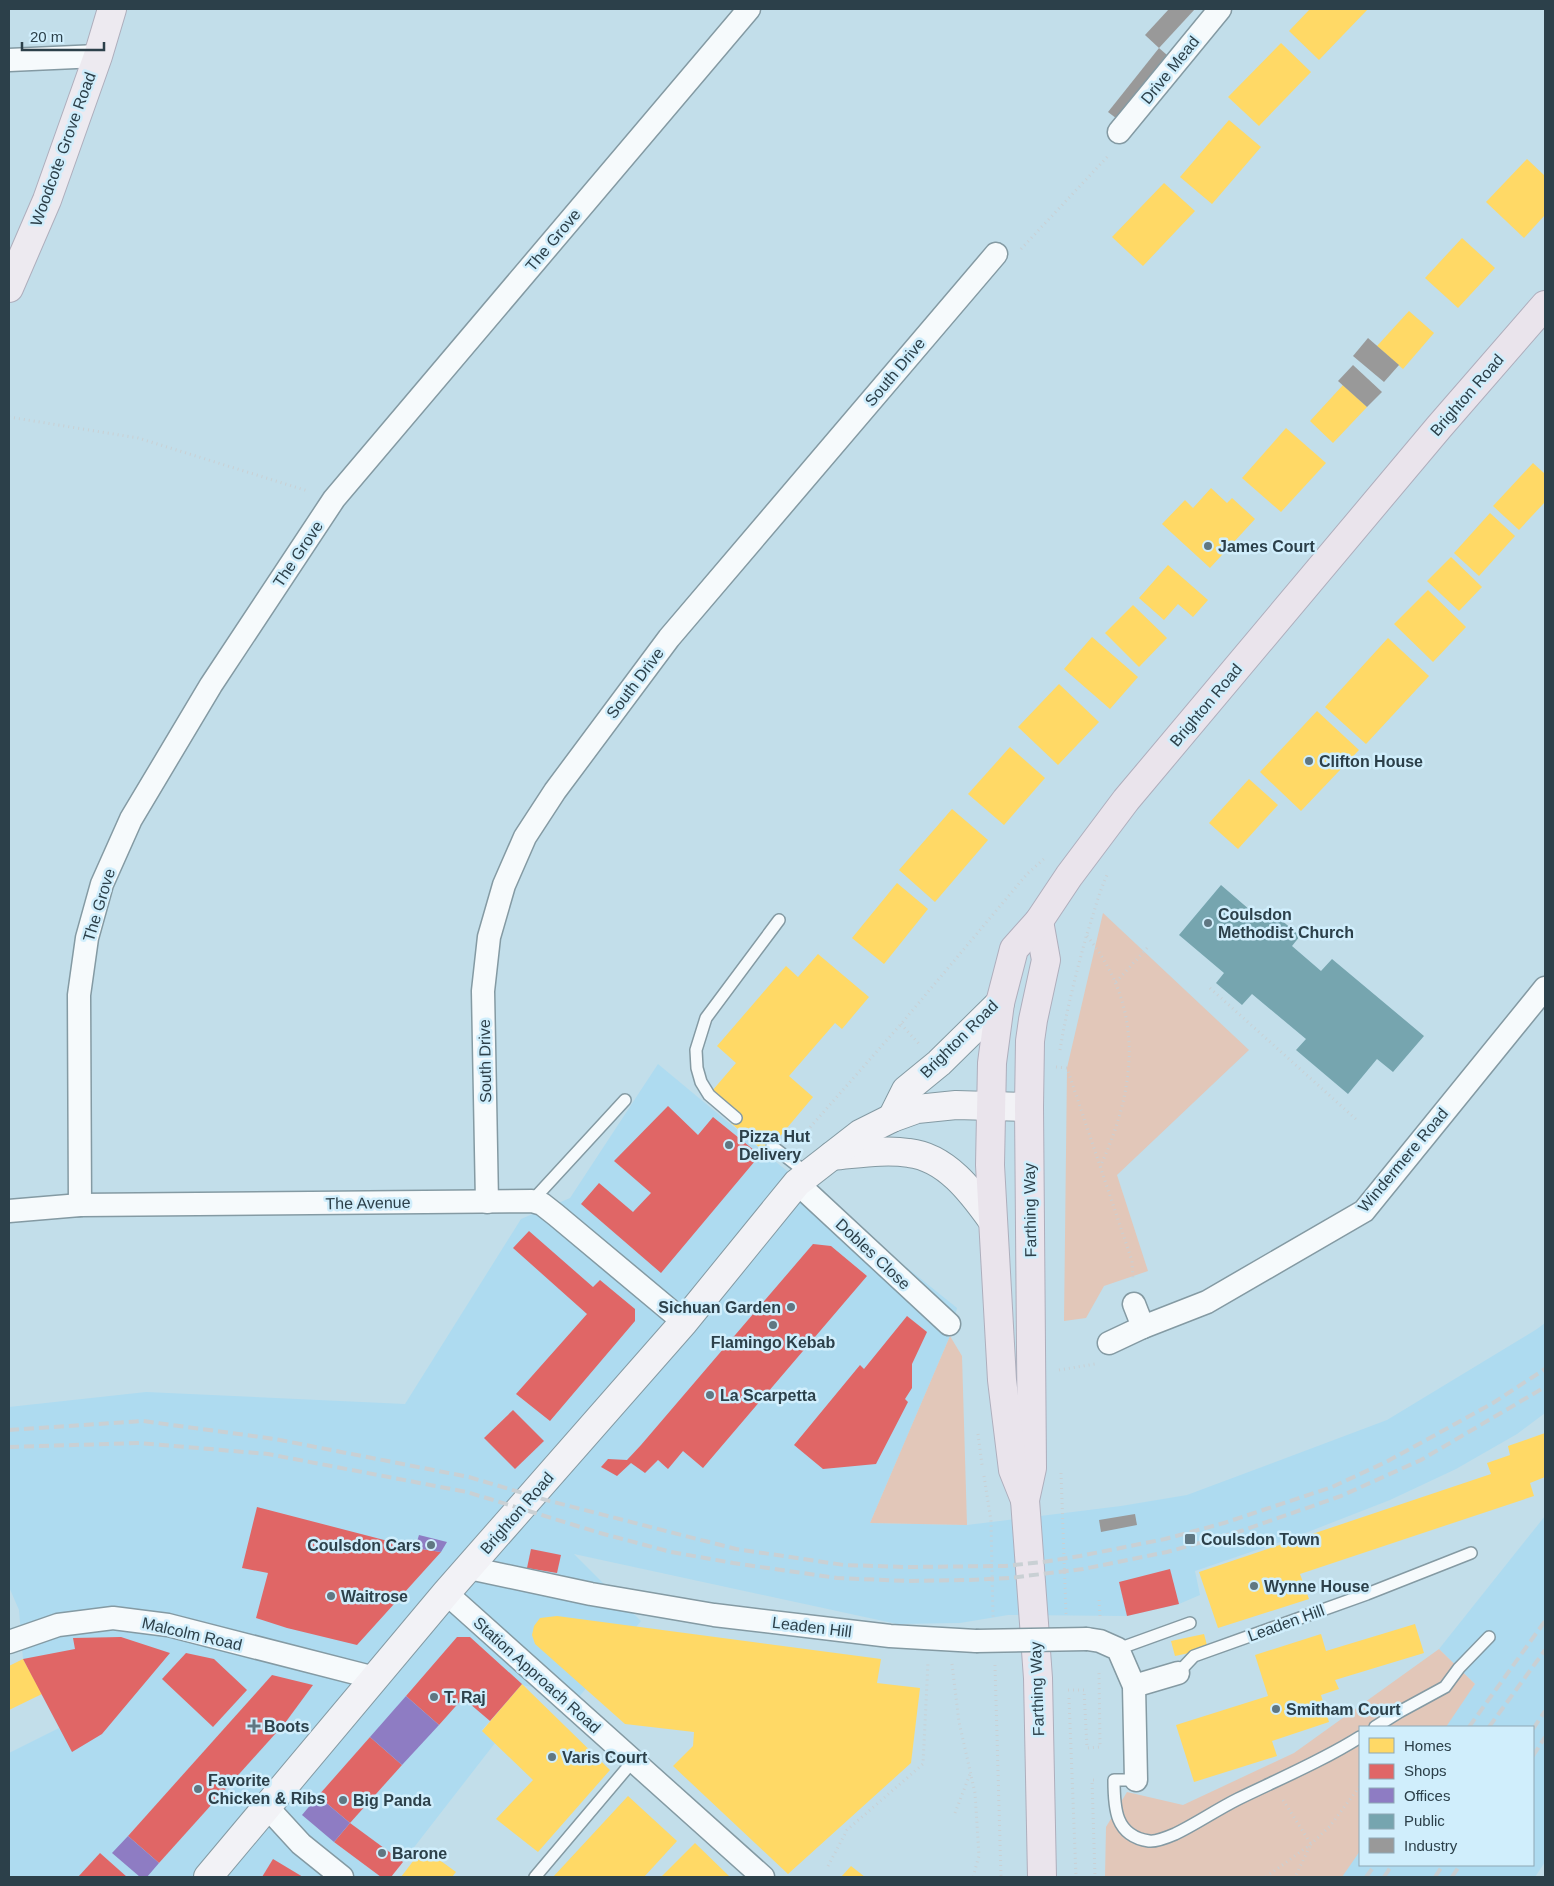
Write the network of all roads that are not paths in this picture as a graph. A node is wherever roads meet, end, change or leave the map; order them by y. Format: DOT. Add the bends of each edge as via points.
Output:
graph roads {
  1 [pos="112,9"];
  2 [pos="749,9"];
  3 [pos="1220,9"];
  4 [pos="98,56"];
  5 [pos="9,60"];
  6 [pos="1119,132"];
  7 [pos="996,254"];
  8 [pos="9,288"];
  9 [pos="1545,305"];
  10 [pos="779,920"];
  11 [pos="1039,921"];
  12 [pos="1545,988"];
  13 [pos="1000,1003"];
  14 [pos="625,1100"];
  15 [pos="990,1105"];
  16 [pos="1029,1107"];
  17 [pos="736,1118"];
  18 [pos="892,1118"];
  19 [pos="772,1146"];
  20 [pos="832,1156"];
  21 [pos="801,1174"];
  22 [pos="532,1201"];
  23 [pos="487,1202"];
  24 [pos="80,1205"];
  25 [pos="9,1211"];
  26 [pos="992,1220"];
  27 [pos="1134,1304"];
  28 [pos="684,1322"];
  29 [pos="949,1324"];
  30 [pos="1143,1327"];
  31 [pos="1109,1343"];
  32 [pos="1025,1500"];
  33 [pos="1471,1553"];
  34 [pos="469,1568"];
  35 [pos="446,1593"];
  36 [pos="1190,1623"];
  37 [pos="1489,1637"];
  38 [pos="9,1642"];
  39 [pos="1118,1649"];
  40 [pos="1178,1673"];
  41 [pos="375,1678"];
  42 [pos="1134,1686"];
  43 [pos="1377,1726"];
  44 [pos="1359,1738"];
  45 [pos="634,1761"];
  46 [pos="1125,1780"];
  47 [pos="267,1807"];
  48 [pos="208,1877"];
  49 [pos="342,1877"];
  50 [pos="535,1877"];
  51 [pos="763,1877"];
  52 [pos="1042,1877"];
  1 -- 4 [label="main road, Woodcote Grove Road"];
  2 -- 24 [label="street, The Grove" via="334,499 211,685 131,819 102,884 86,938 79,995"];
  3 -- 6 [label="street, Drive Mead"];
  4 -- 5 [label="street"];
  4 -- 8 [label="main road, Woodcote Grove Road" via="47,200"];
  7 -- 23 [label="street, South Drive" via="668,638 525,837 504,885 489,937 483,991"];
  9 -- 11 [label="highway, Brighton Road" via="1126,800"];
  10 -- 17 [label="lane" via="706,1018 696,1050 697,1068 708,1095"];
  11 -- 13 [label="highway, Brighton Road" via="1014,949"];
  11 -- 16 [label="highway, Farthing Way" via="1046,960 1030,1041"];
  12 -- 30 [label="street, Windermere Road" via="1364,1211 1207,1302"];
  13 -- 15 [label="highway, Farthing Way"];
  13 -- 18 [label="main road, Brighton Road" via="939,1064 906,1090"];
  14 -- 22 [label="lane"];
  15 -- 16 [label="main road, Brighton Road"];
  15 -- 18 [label="main road, Brighton Road" via="917,1109"];
  15 -- 26 [label="highway, Farthing Way"];
  16 -- 32 [label="highway, Farthing Way" via="1032,1468"];
  18 -- 20 [label="main road, Brighton Road" via="860,1134"];
  19 -- 21 [label="lane"];
  20 -- 21 [label="main road, Brighton Road"];
  20 -- 26 [label="main road" via="909,1153 924,1156 949,1170"];
  21 -- 28 [label="main road, Brighton Road"];
  21 -- 29 [label="street, Dobles Close"];
  22 -- 23 [label="street, The Avenue"];
  22 -- 28 [label="street" via="556,1215"];
  23 -- 24 [label="street, The Avenue"];
  24 -- 25 [label="street, The Avenue"];
  26 -- 32 [label="highway, Farthing Way" via="1002,1380 1013,1470"];
  27 -- 30 [label="street"];
  28 -- 34 [label="main road, Brighton Road"];
  30 -- 31 [label="street, Windermere Road"];
  32 -- 52 [label="highway, Farthing Way" via="1038,1678"];
  33 -- 40 [label="lane, Leaden Hill" via="1194,1656"];
  34 -- 35 [label="main road, Brighton Road"];
  34 -- 39 [label="street, Leaden Hill, bridge" via="591,1594 714,1615 940,1640 1088,1639"];
  35 -- 41 [label="main road, Brighton Road"];
  35 -- 45 [label="street, Station Approach Road"];
  36 -- 39 [label="lane"];
  37 -- 43 [label="lane" via="1445,1687"];
  38 -- 41 [label="street, Malcolm Road" via="58,1625 114,1618 168,1625"];
  39 -- 42 [label="street"];
  40 -- 42 [label="street, Leaden Hill"];
  41 -- 47 [label="main road, Brighton Road"];
  42 -- 46 [label="street"];
  44 -- 46 [label="lane" via="1337,1752 1230,1803 1173,1835 1151,1841 1129,1835 1118,1819 1114,1802"];
  45 -- 50 [label="lane"];
  45 -- 51 [label="street, Station Approach Road"];
  47 -- 48 [label="main road, Brighton Road"];
  47 -- 49 [label="street" via="301,1844"];
}
